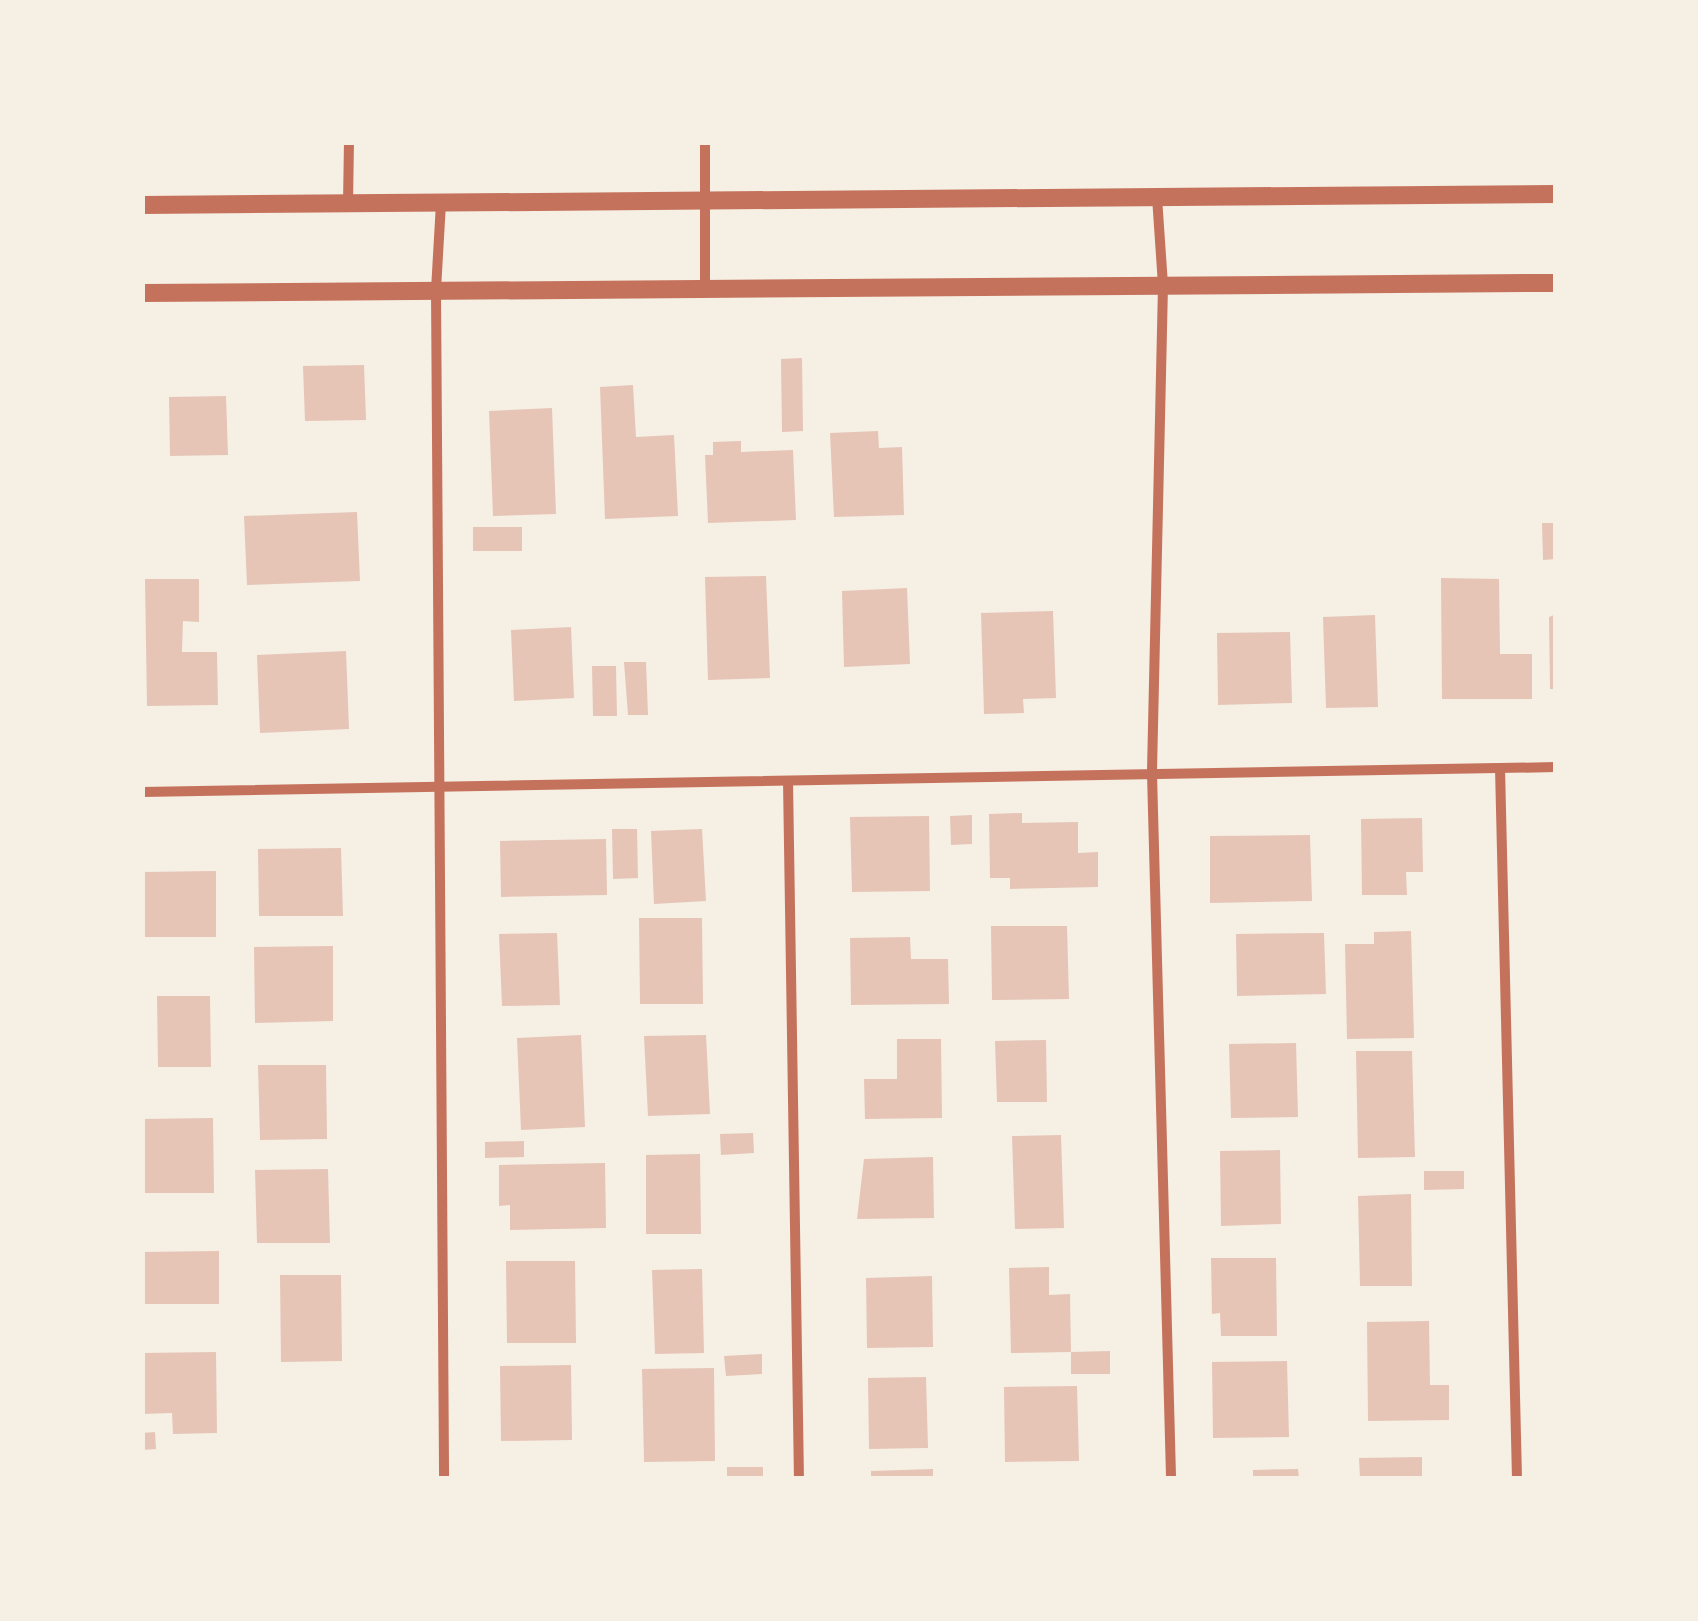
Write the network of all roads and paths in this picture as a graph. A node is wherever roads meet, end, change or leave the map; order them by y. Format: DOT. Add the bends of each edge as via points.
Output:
graph roads {
  1 [pos="349,142"];
  2 [pos="705,142"];
  3 [pos="1556,194"];
  4 [pos="1157,197"];
  5 [pos="706,201"];
  6 [pos="441,203"];
  7 [pos="348,204"];
  8 [pos="142,205"];
  9 [pos="1556,283"];
  10 [pos="1163,286"];
  11 [pos="705,289"];
  12 [pos="436,291"];
  13 [pos="142,293"];
  14 [pos="1556,767"];
  15 [pos="1500,768"];
  16 [pos="1152,774"];
  17 [pos="788,781"];
  18 [pos="442,787"];
  19 [pos="142,792"];
  20 [pos="444,1478"];
  21 [pos="799,1478"];
  22 [pos="1171,1478"];
  23 [pos="1518,1478"];
  1 -- 7 [label="street"];
  2 -- 5 [label="street"];
  3 -- 4 [label="street"];
  4 -- 5 [label="street"];
  4 -- 10 [label="street"];
  5 -- 6 [label="street"];
  5 -- 11 [label="street"];
  6 -- 7 [label="street"];
  6 -- 12 [label="street"];
  7 -- 8 [label="street"];
  9 -- 10 [label="street"];
  10 -- 11 [label="street"];
  10 -- 16 [label="street"];
  11 -- 12 [label="street"];
  12 -- 13 [label="street"];
  12 -- 18 [label="street"];
  14 -- 15 [label="street"];
  15 -- 16 [label="street"];
  15 -- 23 [label="street"];
  16 -- 17 [label="street"];
  16 -- 22 [label="street"];
  17 -- 18 [label="street"];
  17 -- 21 [label="street"];
  18 -- 19 [label="street"];
  18 -- 20 [label="street"];
}
